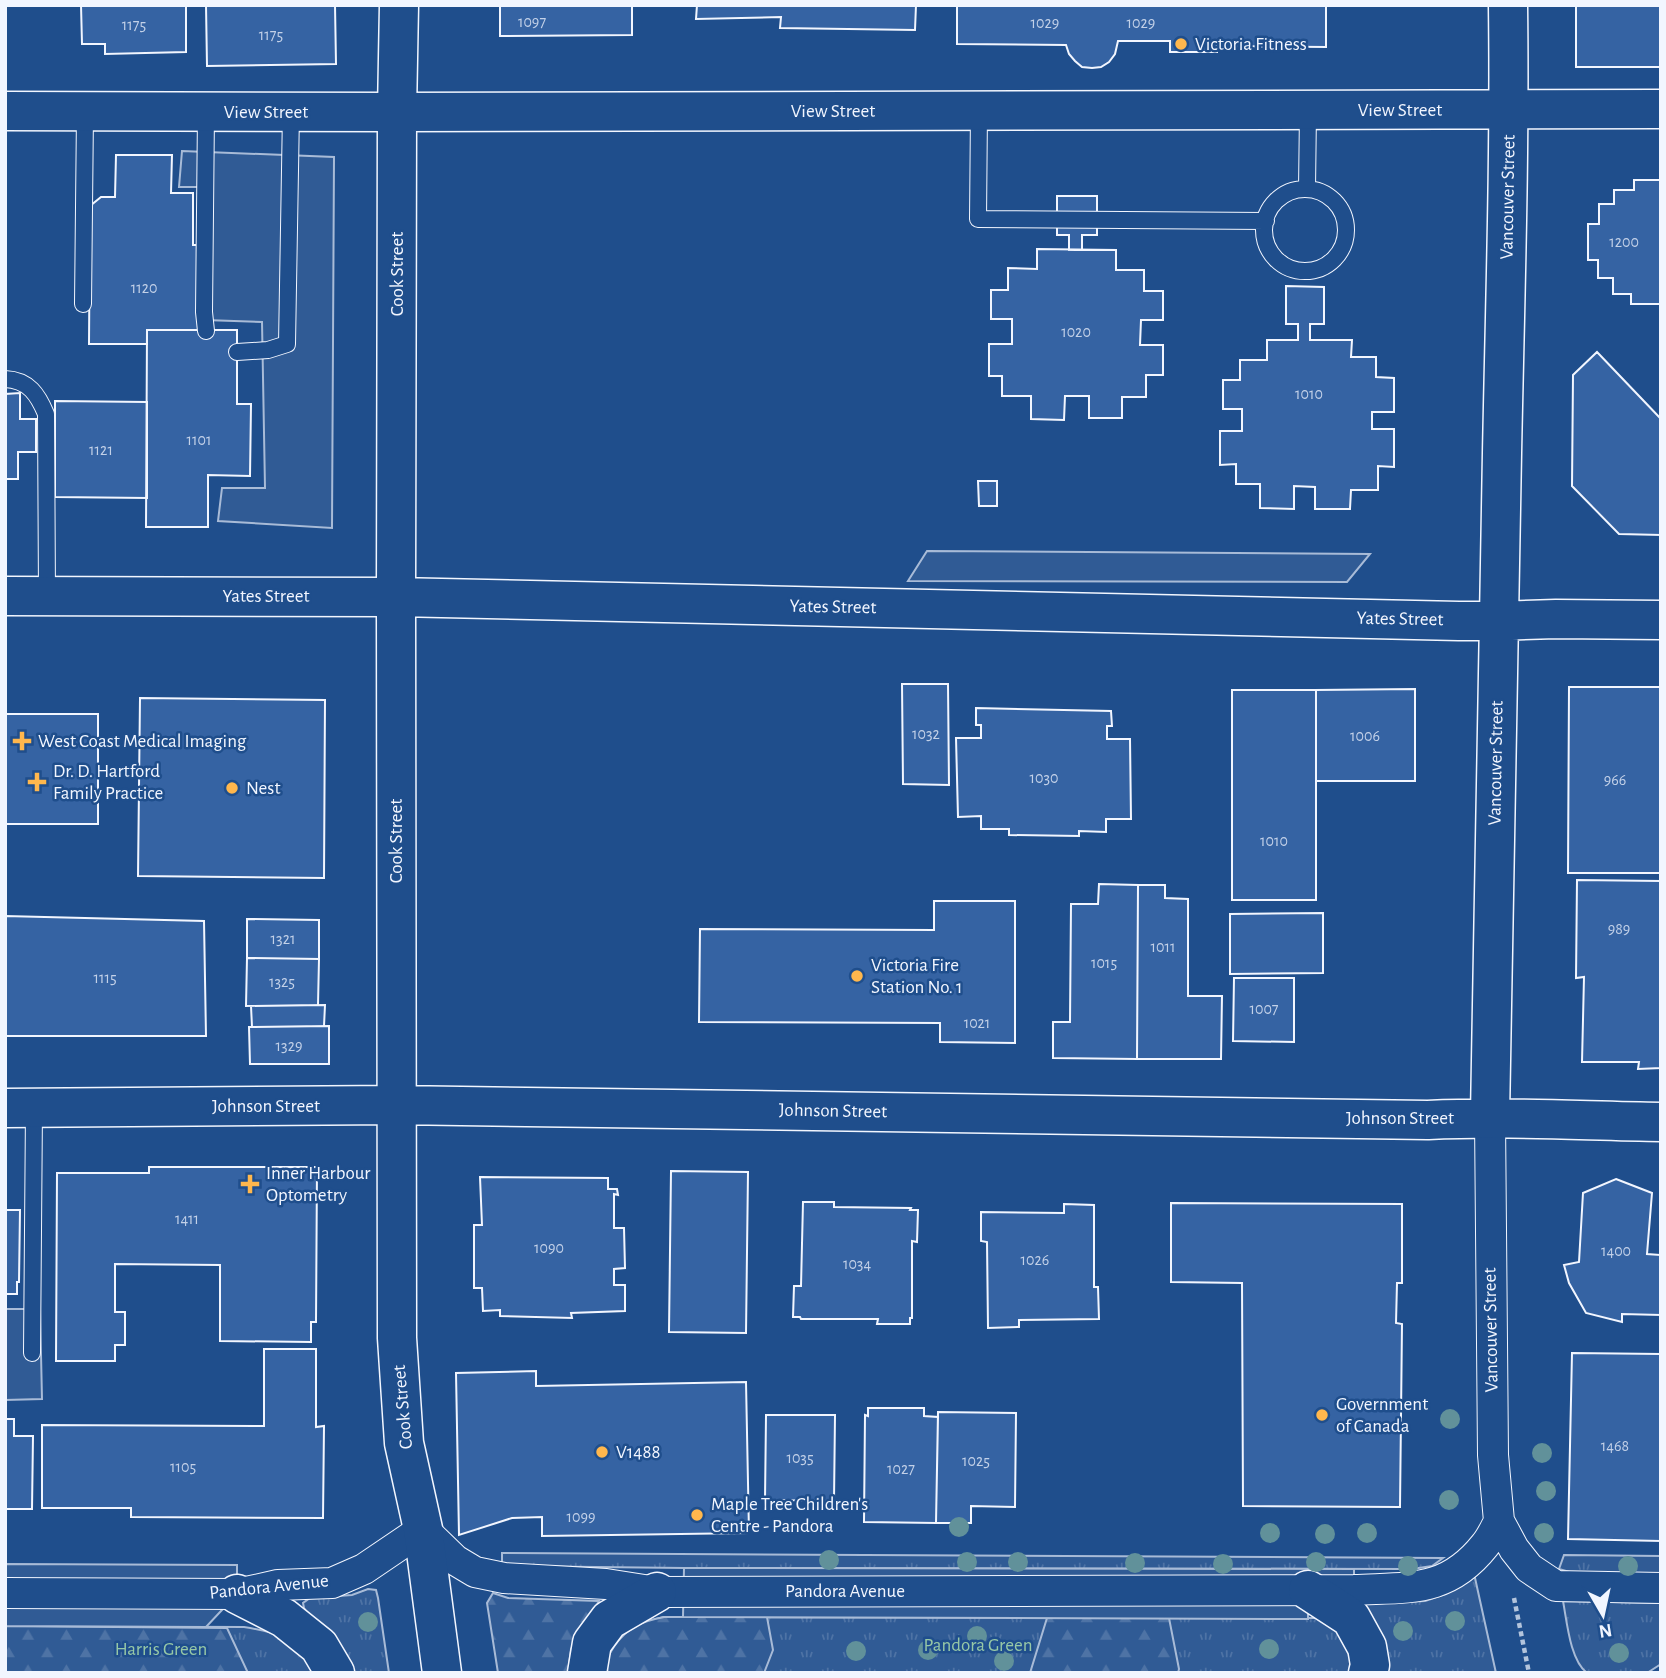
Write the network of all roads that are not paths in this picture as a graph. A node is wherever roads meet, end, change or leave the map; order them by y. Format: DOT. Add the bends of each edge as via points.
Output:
graph roads {
  1 [pos="399,5"];
  2 [pos="1508,5"];
  3 [pos="1661,109"];
  4 [pos="1509,110"];
  5 [pos="5,111"];
  6 [pos="85,111"];
  7 [pos="979,111"];
  8 [pos="1308,111"];
  9 [pos="206,112"];
  10 [pos="291,112"];
  11 [pos="397,112"];
  12 [pos="1307,189"];
  13 [pos="1266,221"];
  14 [pos="83,304"];
  15 [pos="206,331"];
  16 [pos="237,352"];
  17 [pos="5,379"];
  18 [pos="5,596"];
  19 [pos="47,596"];
  20 [pos="396,597"];
  21 [pos="1661,620"];
  22 [pos="1498,621"];
  23 [pos="396,1105"];
  24 [pos="20,1108"];
  25 [pos="1490,1118"];
  26 [pos="1661,1122"];
  27 [pos="32,1353"];
  28 [pos="1499,1521"];
  29 [pos="423,1529"];
  30 [pos="1661,1588"];
  31 [pos="1308,1590"];
  32 [pos="657,1592"];
  33 [pos="5,1593"];
  34 [pos="237,1594"];
  35 [pos="335,1673"];
  36 [pos="442,1673"];
  37 [pos="587,1673"];
  38 [pos="1368,1673"];
  1 -- 11 [label="main road, Cook Street"];
  2 -- 4 [label="main road, Vancouver Street"];
  3 -- 4 [label="main road, View Street"];
  4 -- 8 [label="main road, View Street"];
  4 -- 22 [label="main road, Vancouver Street"];
  5 -- 6 [label="main road, View Street"];
  6 -- 9 [label="main road, View Street"];
  6 -- 14 [label="lane"];
  7 -- 8 [label="main road, View Street"];
  7 -- 11 [label="main road, View Street"];
  7 -- 13 [label="lane" via="978,219"];
  8 -- 12 [label="lane"];
  9 -- 10 [label="main road, View Street"];
  9 -- 15 [label="lane"];
  10 -- 11 [label="main road, View Street"];
  10 -- 16 [label="lane" via="287,344"];
  11 -- 20 [label="main road, Cook Street"];
  12 -- 13 [label="lane" via="1283,196"];
  12 -- 13 [label="lane" via="1333,199 1342,210 1346,237 1332,261 1307,271 1282,263 1266,242"];
  17 -- 19 [label="lane" via="26,384 46,414"];
  18 -- 19 [label="main road, Yates Street"];
  19 -- 20 [label="main road, Yates Street"];
  20 -- 22 [label="main road, Yates Street"];
  20 -- 23 [label="main road, Cook Street"];
  21 -- 22 [label="main road, Yates Street"];
  22 -- 25 [label="main road, Vancouver Street"];
  23 -- 24 [label="main road, Johnson Street"];
  23 -- 25 [label="main road, Johnson Street"];
  23 -- 29 [label="main road, Cook Street" via="397,1338 404,1443"];
  24 -- 27 [label="lane"];
  25 -- 26 [label="main road, Johnson Street"];
  25 -- 28 [label="street, Vancouver Street" via="1493,1441"];
  28 -- 30 [label="street" via="1529,1568 1556,1586"];
  28 -- 31 [label="street, Pandora Avenue" via="1486,1545 1460,1571 1437,1583"];
  29 -- 32 [label="street, Pandora Avenue" via="475,1572"];
  29 -- 34 [label="street, Pandora Avenue" via="364,1569 332,1583 278,1585"];
  29 -- 36 [label="main road, Cook Street"];
  31 -- 32 [label="street, Pandora Avenue"];
  31 -- 38 [label="main road" via="1351,1618 1367,1647"];
  32 -- 37 [label="main road" via="609,1620 592,1643"];
  33 -- 34 [label="street, Pandora Avenue"];
  34 -- 35 [label="main road" via="284,1618 319,1646"];
}
